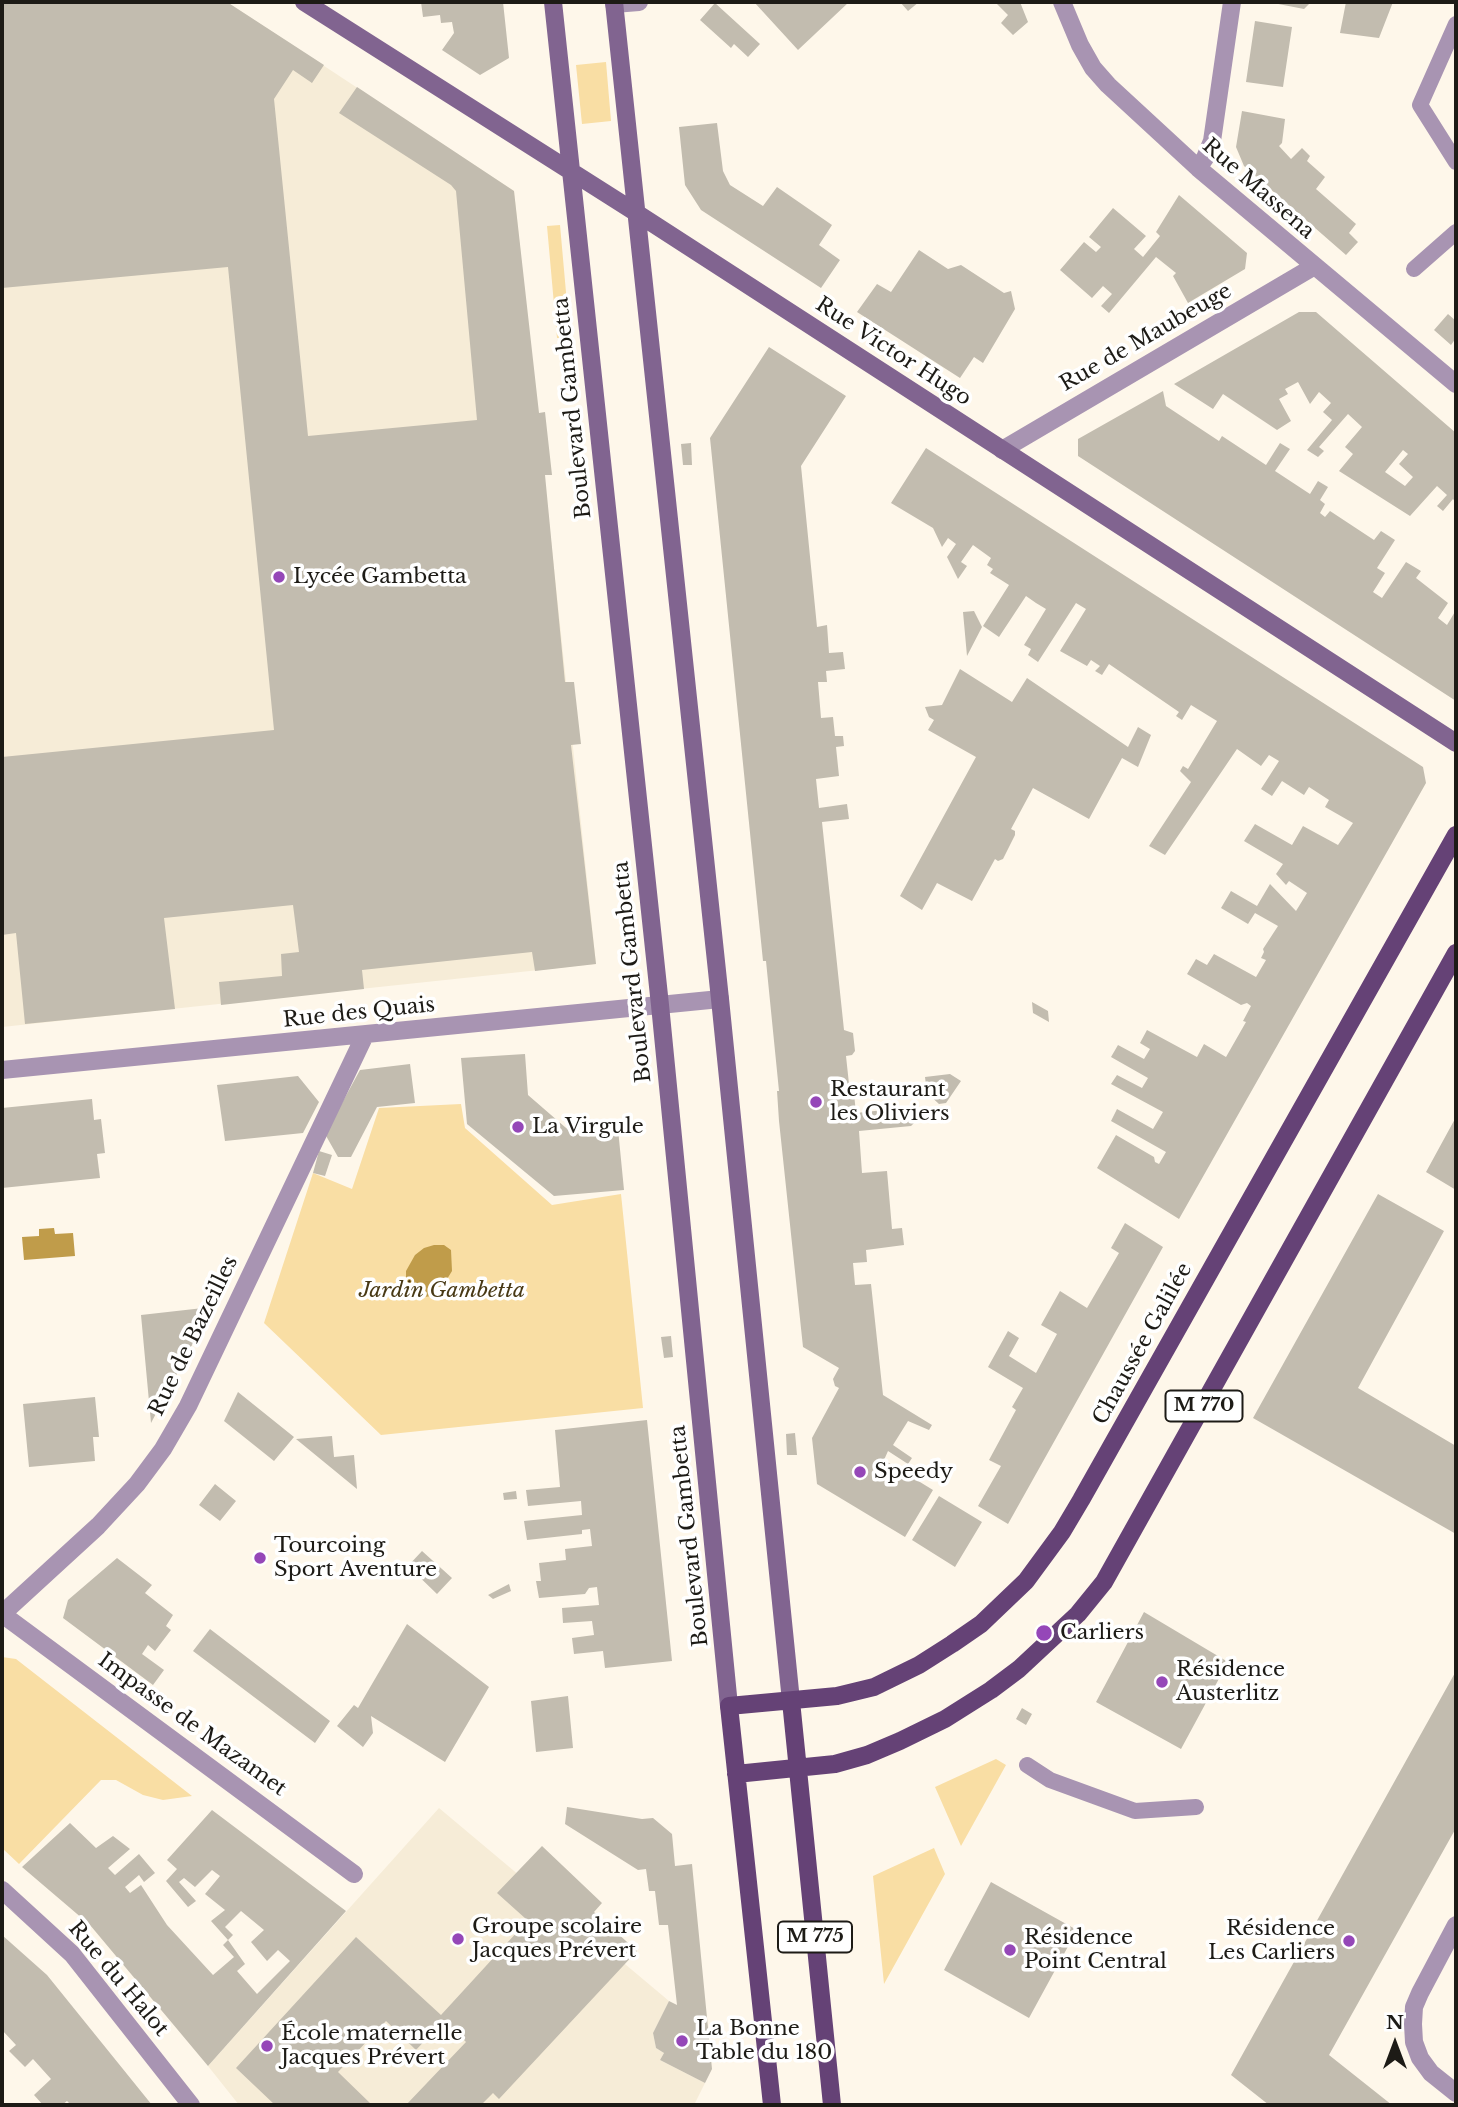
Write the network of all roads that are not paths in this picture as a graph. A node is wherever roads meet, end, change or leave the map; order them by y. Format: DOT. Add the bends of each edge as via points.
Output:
graph roads {
  1 [pos="304,2"];
  2 [pos="553,2"];
  3 [pos="639,2"];
  4 [pos="1062,2"];
  5 [pos="1232,2"];
  6 [pos="614,3"];
  7 [pos="1456,24"];
  8 [pos="1456,162"];
  9 [pos="1198,168"];
  10 [pos="571,173"];
  11 [pos="635,212"];
  12 [pos="1456,232"];
  13 [pos="1313,267"];
  14 [pos="1414,269"];
  15 [pos="1456,384"];
  16 [pos="1002,450"];
  17 [pos="1456,743"];
  18 [pos="1456,835"];
  19 [pos="1456,953"];
  20 [pos="720,999"];
  21 [pos="660,1005"];
  22 [pos="365,1035"];
  23 [pos="2,1070"];
  24 [pos="2,1614"];
  25 [pos="791,1701"];
  26 [pos="729,1706"];
  27 [pos="1027,1765"];
  28 [pos="798,1769"];
  29 [pos="736,1774"];
  30 [pos="1195,1807"];
  31 [pos="354,1874"];
  32 [pos="2,1891"];
  33 [pos="1456,1925"];
  34 [pos="1456,2093"];
  35 [pos="191,2105"];
  36 [pos="772,2105"];
  37 [pos="832,2105"];
  1 -- 10 [label="main road, Rue Victor Hugo"];
  2 -- 10 [label="main road, Boulevard Gambetta / M 775"];
  3 -- 6 [label="street"];
  4 -- 9 [label="street, Rue Massena" via="1093,68"];
  5 -- 9 [label="street" via="1212,141"];
  6 -- 11 [label="main road, M 775"];
  7 -- 8 [label="lane" via="1420,105"];
  9 -- 13 [label="street, Rue Massena"];
  10 -- 11 [label="main road, Rue Victor Hugo"];
  10 -- 21 [label="main road, Boulevard Gambetta / M 775"];
  11 -- 16 [label="main road, Rue Victor Hugo"];
  11 -- 20 [label="main road, M 775"];
  12 -- 14 [label="lane"];
  13 -- 15 [label="street, Rue Massena"];
  13 -- 16 [label="street, Rue de Maubeuge"];
  16 -- 17 [label="main road, Rue Victor Hugo"];
  18 -- 25 [label="main road, Chaussée Galilée / M 770" via="1093,1479 1032,1573 981,1624 919,1665 861,1692"];
  19 -- 28 [label="main road, M 770" via="1104,1583 1049,1643 968,1706 867,1755"];
  20 -- 21 [label="street, Rue des Quais"];
  20 -- 25 [label="main road, M 775"];
  21 -- 22 [label="street, Rue des Quais"];
  21 -- 26 [label="main road, Boulevard Gambetta / M 775"];
  22 -- 23 [label="street, Rue des Quais"];
  22 -- 24 [label="street, Rue de Bazeilles" via="188,1406 163,1449 98,1526"];
  24 -- 31 [label="street, Impasse de Mazamet"];
  25 -- 26 [label="main road, Chaussée Galilée / M 770"];
  25 -- 28 [label="main road, M 775"];
  26 -- 29 [label="main road, Boulevard Gambetta / M 775"];
  27 -- 30 [label="lane" via="1050,1780 1135,1811"];
  28 -- 29 [label="main road, M 770"];
  28 -- 37 [label="main road, M 775"];
  29 -- 36 [label="main road, Boulevard Gambetta / M 775"];
  32 -- 35 [label="street, Rue du Halot" via="72,1954"];
  33 -- 34 [label="street" via="1420,1993 1413,2024 1420,2058"];
}
